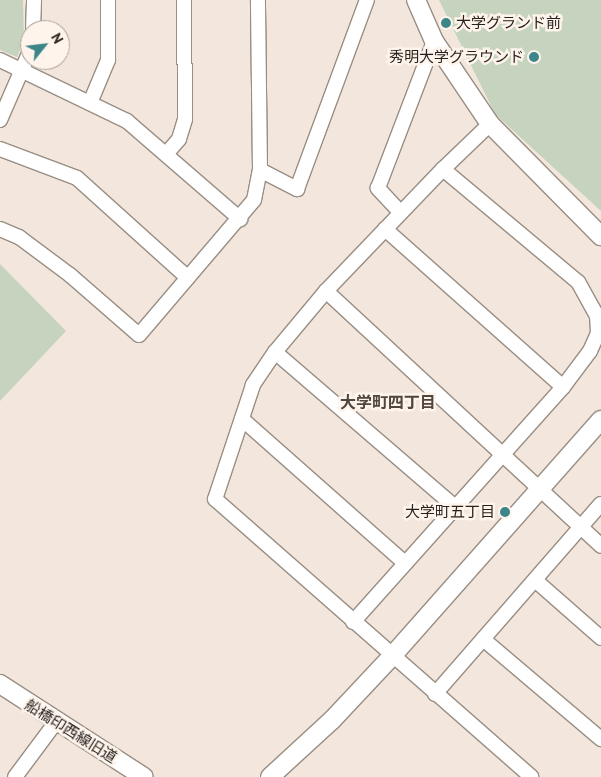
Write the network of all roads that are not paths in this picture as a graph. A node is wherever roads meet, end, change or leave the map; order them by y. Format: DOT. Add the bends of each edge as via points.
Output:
graph roads {
  1 [pos="34,0"];
  2 [pos="108,0"];
  3 [pos="184,0"];
  4 [pos="258,0"];
  5 [pos="367,0"];
  6 [pos="416,0"];
  7 [pos="33,20"];
  8 [pos="434,41"];
  9 [pos="0,60"];
  10 [pos="20,70"];
  11 [pos="21,70"];
  12 [pos="90,103"];
  13 [pos="0,120"];
  14 [pos="490,124"];
  15 [pos="0,149"];
  16 [pos="167,153"];
  17 [pos="443,168"];
  18 [pos="260,170"];
  19 [pos="400,212"];
  20 [pos="240,219"];
  21 [pos="385,228"];
  22 [pos="0,229"];
  23 [pos="601,236"];
  24 [pos="188,278"];
  25 [pos="326,291"];
  26 [pos="275,352"];
  27 [pos="563,387"];
  28 [pos="242,419"];
  29 [pos="601,420"];
  30 [pos="504,454"];
  31 [pos="539,488"];
  32 [pos="601,504"];
  33 [pos="455,507"];
  34 [pos="580,528"];
  35 [pos="601,546"];
  36 [pos="405,563"];
  37 [pos="535,580"];
  38 [pos="353,622"];
  39 [pos="601,638"];
  40 [pos="483,639"];
  41 [pos="392,655"];
  42 [pos="0,684"];
  43 [pos="435,694"];
  44 [pos="56,722"];
  45 [pos="601,739"];
  46 [pos="15,777"];
  47 [pos="144,777"];
  48 [pos="270,777"];
  49 [pos="531,777"];
  1 -- 7 [label="street"];
  2 -- 12 [label="street" via="108,60"];
  3 -- 16 [label="street" via="185,119 178,139"];
  4 -- 18 [label="street"];
  5 -- 18 [label="street" via="297,189"];
  6 -- 8 [label="street"];
  8 -- 14 [label="street"];
  8 -- 19 [label="street" via="378,188"];
  9 -- 10 [label="street"];
  11 -- 12 [label="street"];
  11 -- 13 [label="street"];
  12 -- 16 [label="street" via="127,120"];
  14 -- 17 [label="street"];
  14 -- 23 [label="street"];
  15 -- 24 [label="street" via="77,178"];
  16 -- 20 [label="street"];
  17 -- 19 [label="street"];
  17 -- 27 [label="street" via="578,282 590,300 597,316 598,333 590,351"];
  18 -- 20 [label="street" via="254,200"];
  19 -- 21 [label="street"];
  20 -- 24 [label="street"];
  21 -- 25 [label="street"];
  21 -- 27 [label="street"];
  22 -- 24 [label="street" via="19,237 56,264 139,335"];
  25 -- 26 [label="street"];
  25 -- 30 [label="street"];
  26 -- 28 [label="street" via="253,385"];
  26 -- 33 [label="street"];
  27 -- 30 [label="street"];
  28 -- 36 [label="street"];
  28 -- 38 [label="street" via="215,499"];
  29 -- 31 [label="street"];
  30 -- 31 [label="street"];
  30 -- 33 [label="street"];
  31 -- 34 [label="street"];
  31 -- 41 [label="street"];
  32 -- 34 [label="street"];
  33 -- 36 [label="street"];
  34 -- 35 [label="street"];
  34 -- 37 [label="street"];
  36 -- 38 [label="street"];
  37 -- 39 [label="street"];
  37 -- 40 [label="street"];
  38 -- 41 [label="street"];
  40 -- 43 [label="street"];
  40 -- 45 [label="street"];
  41 -- 43 [label="street"];
  41 -- 48 [label="street" via="332,720"];
  42 -- 44 [label="street, 船橋印西線旧道"];
  43 -- 49 [label="street"];
  44 -- 46 [label="street"];
  44 -- 47 [label="street, 船橋印西線旧道"];
}
